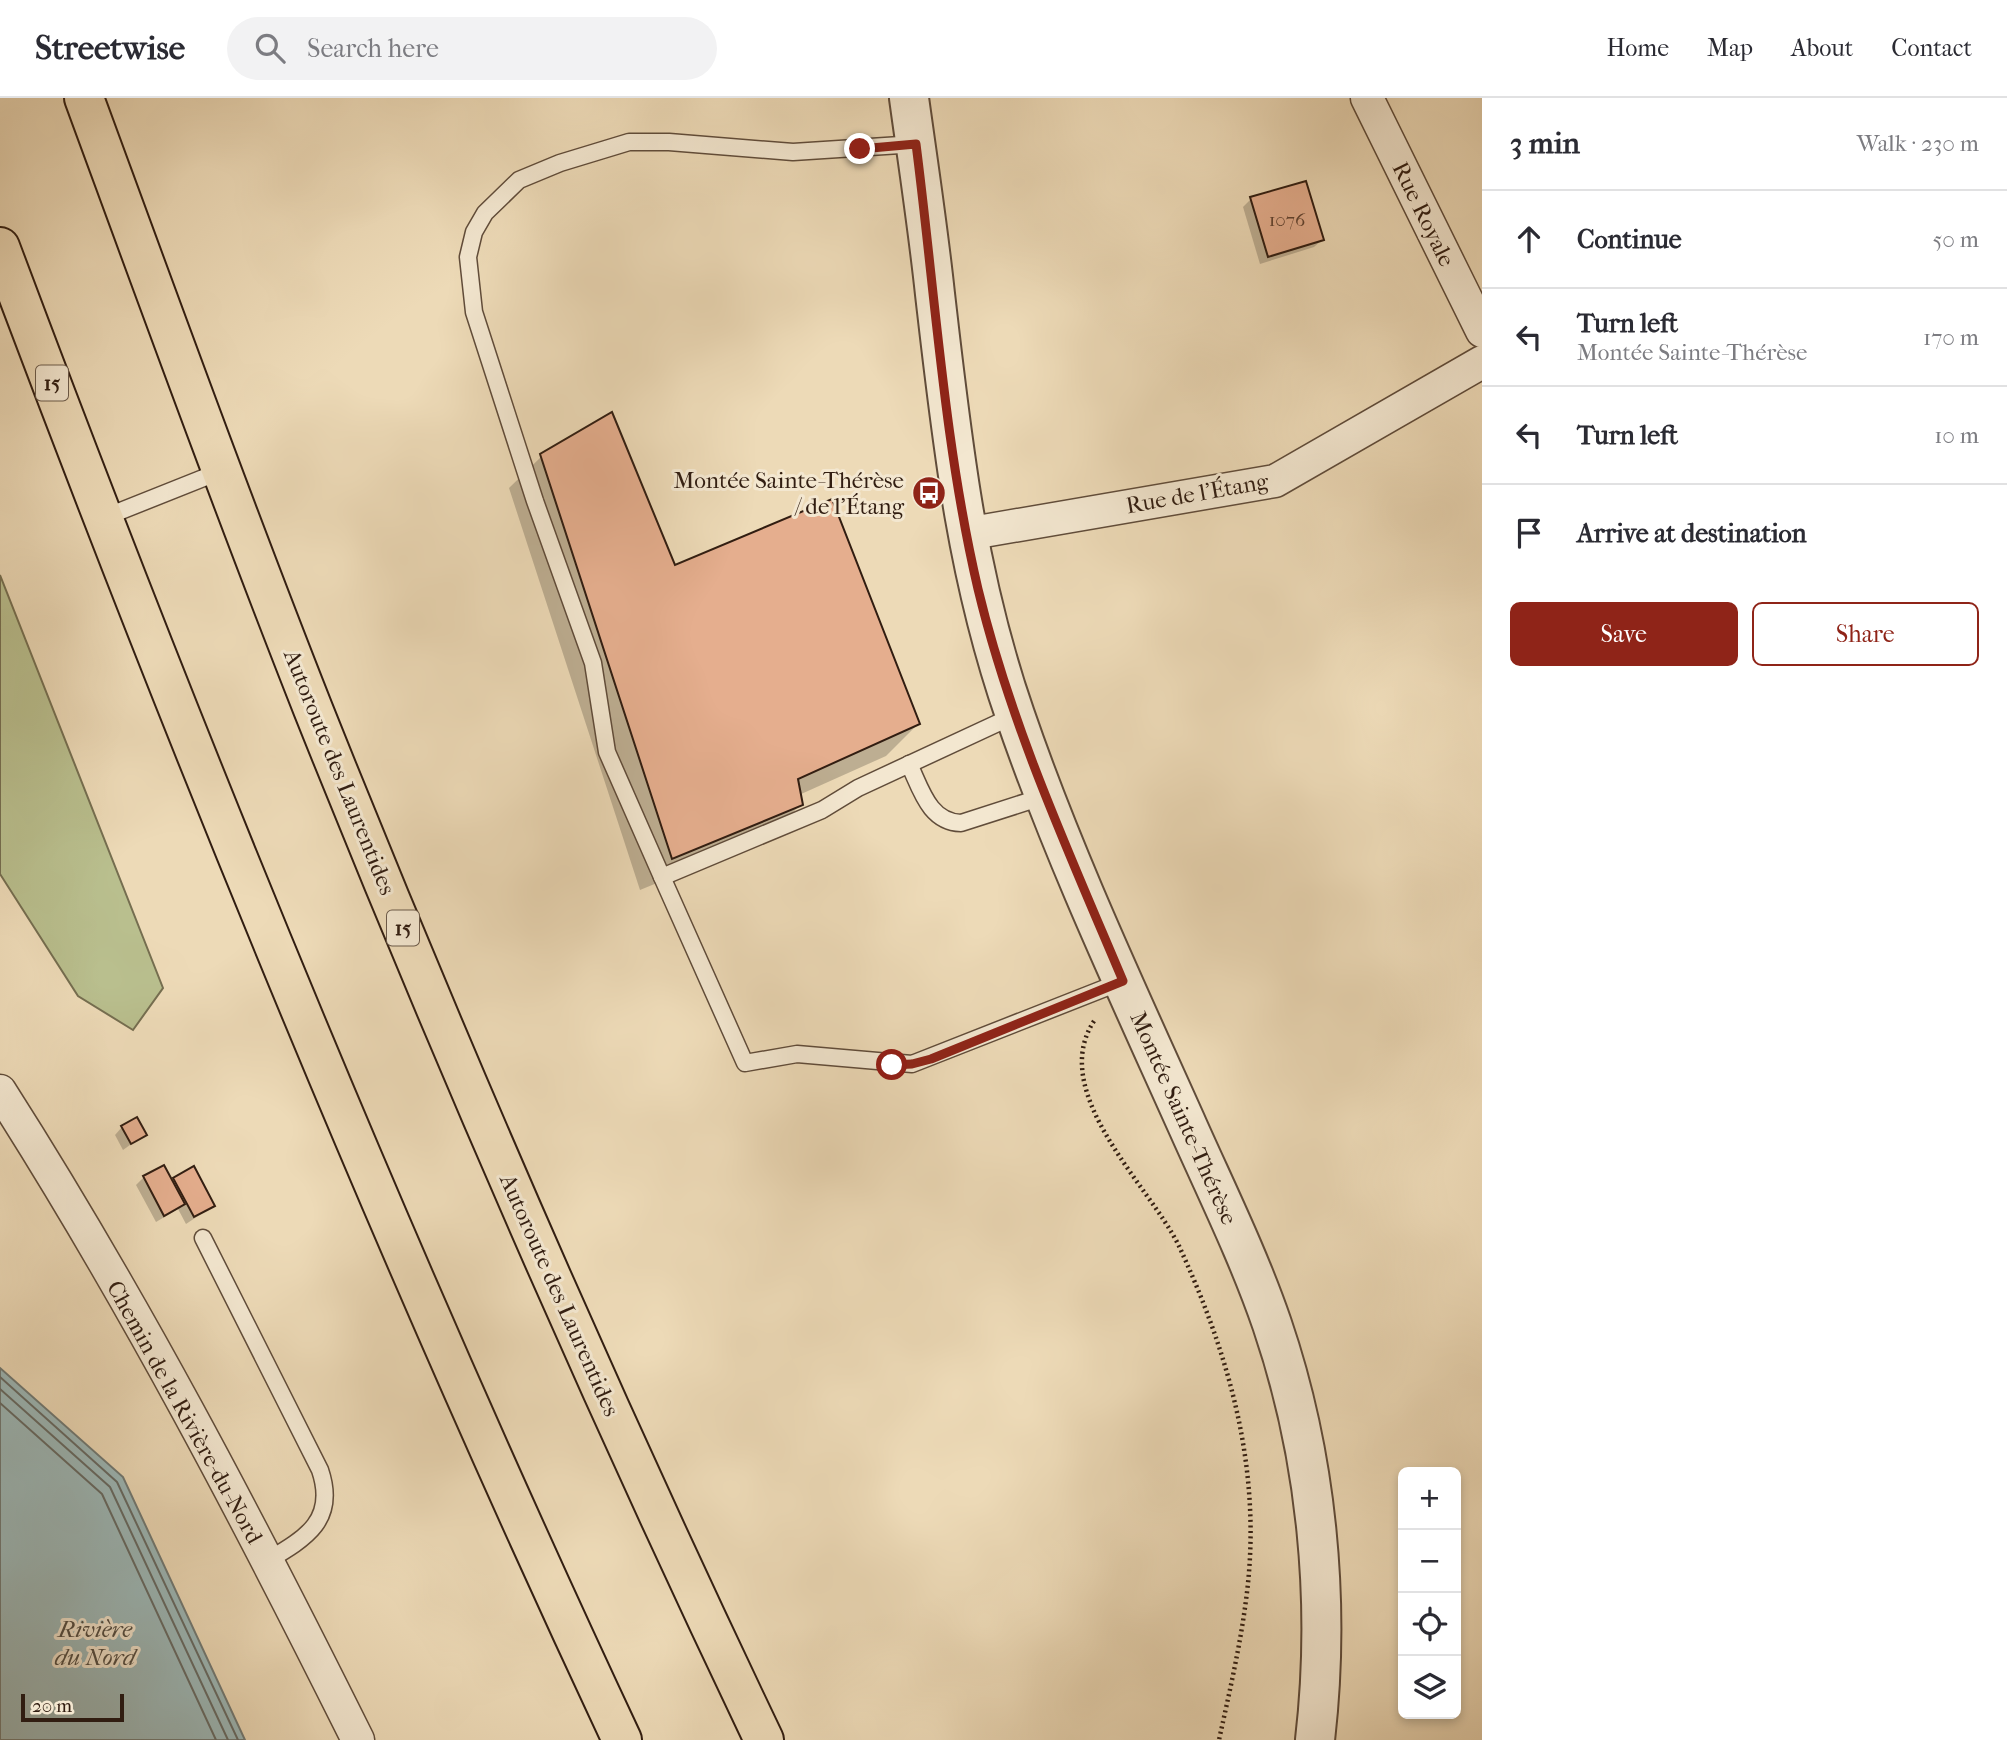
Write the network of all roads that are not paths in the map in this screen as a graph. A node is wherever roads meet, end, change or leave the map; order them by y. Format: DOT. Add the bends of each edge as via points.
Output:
graph roads {
  1 [pos="84,98"];
  2 [pos="909,98"];
  3 [pos="1367,98"];
  4 [pos="916,144"];
  5 [pos="0,247"];
  6 [pos="1482,331"];
  7 [pos="1482,362"];
  8 [pos="220,471"];
  9 [pos="103,518"];
  10 [pos="966,534"];
  11 [pos="1015,715"];
  12 [pos="909,764"];
  13 [pos="1045,796"];
  14 [pos="663,877"];
  15 [pos="1123,981"];
  16 [pos="0,1091"];
  17 [pos="202,1238"];
  18 [pos="267,1561"];
  19 [pos="358,1740"];
  20 [pos="622,1740"];
  21 [pos="764,1740"];
  22 [pos="1315,1740"];
  1 -- 8 [label="highway, Autoroute des Laurentides / 15"];
  2 -- 4 [label="street, Montée Sainte-Thérèse"];
  3 -- 6 [label="street, Rue Royale"];
  4 -- 10 [label="street, Montée Sainte-Thérèse"];
  4 -- 14 [label="lane" via="793,152 628,142 529,174 504,192 474,232 468,257 474,312 593,663 607,752"];
  5 -- 9 [label="highway, 15"];
  7 -- 10 [label="street, Rue de l'Étang" via="1275,481"];
  8 -- 9 [label="lane"];
  8 -- 21 [label="highway, Autoroute des Laurentides / 15" via="507,1176"];
  9 -- 20 [label="highway, 15" via="189,739 408,1264"];
  10 -- 11 [label="street, Montée Sainte-Thérèse" via="989,633"];
  11 -- 12 [label="lane"];
  11 -- 13 [label="street, Montée Sainte-Thérèse"];
  12 -- 13 [label="lane" via="934,812 954,823"];
  12 -- 14 [label="lane" via="822,810"];
  13 -- 15 [label="street, Montée Sainte-Thérèse"];
  14 -- 15 [label="lane" via="745,1063 797,1054 912,1064"];
  15 -- 22 [label="street, Montée Sainte-Thérèse" via="1257,1285 1294,1402 1321,1587"];
  16 -- 18 [label="street, Chemin de la Rivière-du-Nord" via="158,1360"];
  17 -- 18 [label="lane" via="327,1491 326,1506 308,1534"];
  18 -- 19 [label="street, Chemin de la Rivière-du-Nord"];
}
